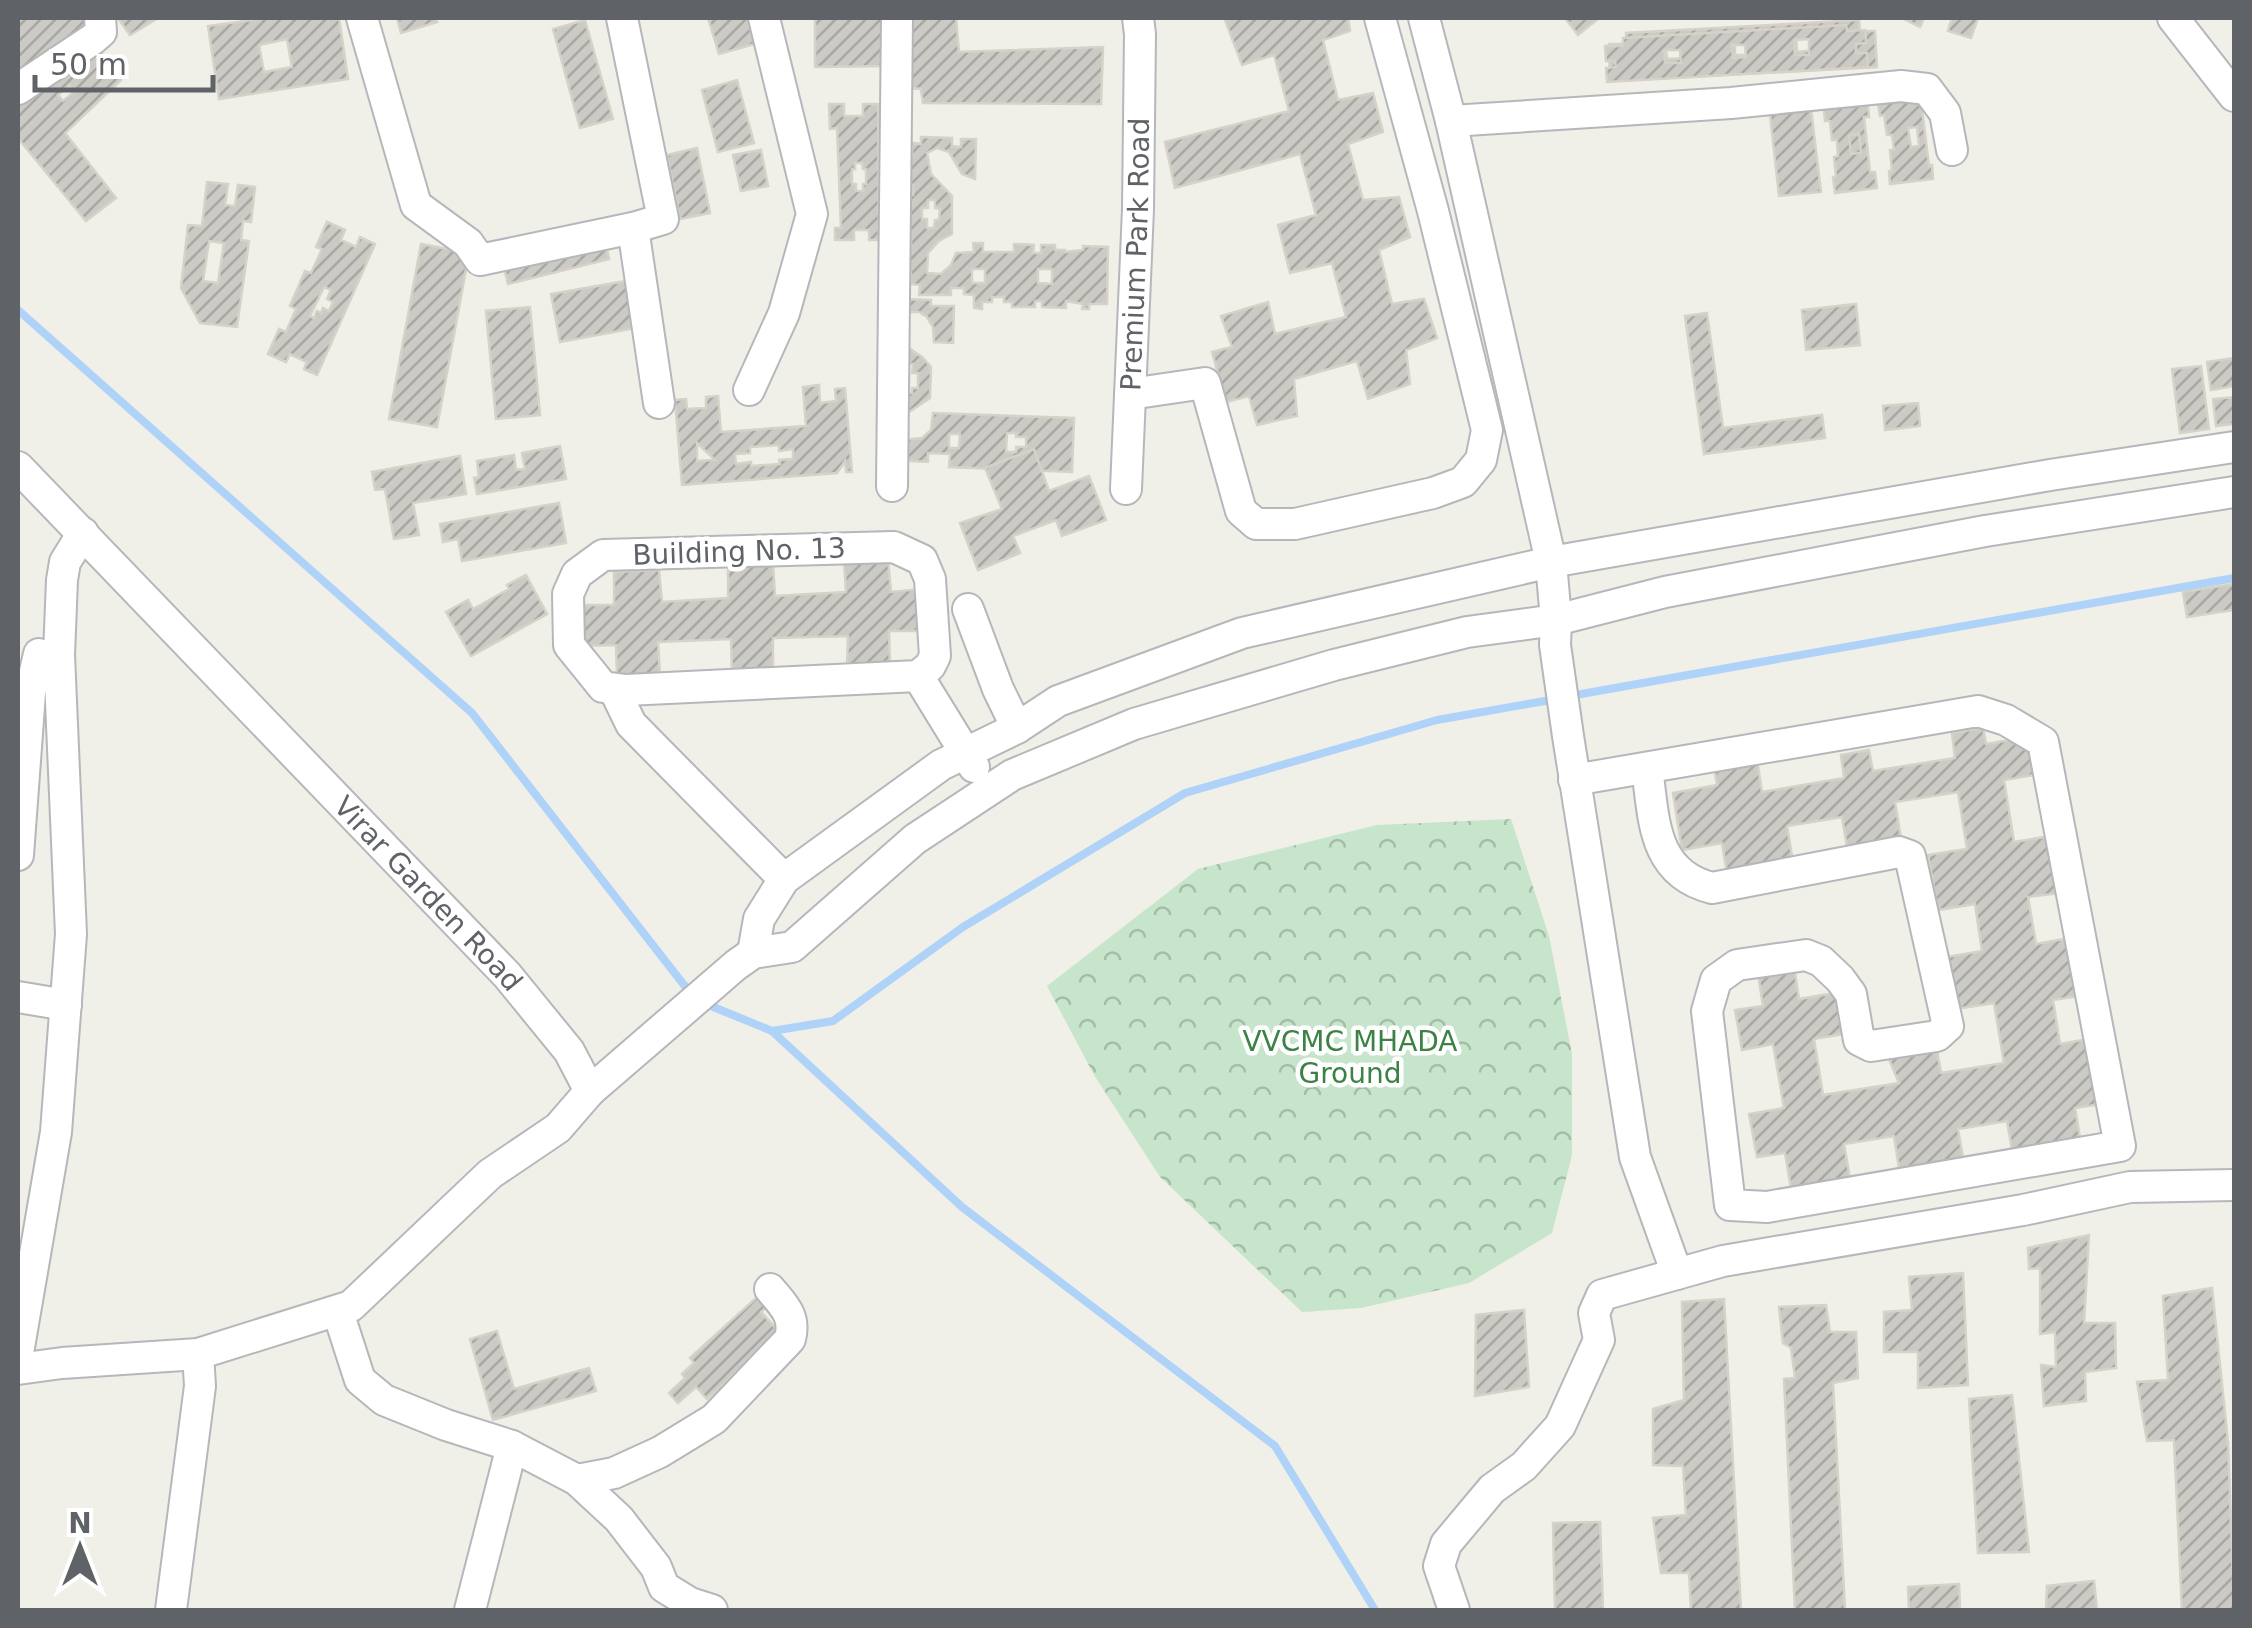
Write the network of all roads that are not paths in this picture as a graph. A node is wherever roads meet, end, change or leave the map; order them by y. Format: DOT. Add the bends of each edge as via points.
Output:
graph roads {
  1 [pos="100,18"];
  2 [pos="362,18"];
  3 [pos="622,18"];
  4 [pos="764,18"];
  5 [pos="897,18"];
  6 [pos="1138,18"];
  7 [pos="1380,18"];
  8 [pos="1424,18"];
  9 [pos="2173,18"];
  10 [pos="18,89"];
  11 [pos="2234,96"];
  12 [pos="1451,121"];
  13 [pos="1952,150"];
  14 [pos="633,228"];
  15 [pos="749,390"];
  16 [pos="1130,394"];
  17 [pos="659,403"];
  18 [pos="2234,447"];
  19 [pos="18,467"];
  20 [pos="892,486"];
  21 [pos="1126,489"];
  22 [pos="2234,492"];
  23 [pos="84,533"];
  24 [pos="1551,562"];
  25 [pos="968,608"];
  26 [pos="1556,633"];
  27 [pos="38,654"];
  28 [pos="918,676"];
  29 [pos="614,688"];
  30 [pos="1016,728"];
  31 [pos="966,753"];
  32 [pos="1647,768"];
  33 [pos="1574,780"];
  34 [pos="988,792"];
  35 [pos="18,855"];
  36 [pos="784,879"];
  37 [pos="745,959"];
  38 [pos="18,997"];
  39 [pos="66,1005"];
  40 [pos="590,1091"];
  41 [pos="2120,1146"];
  42 [pos="2234,1186"];
  43 [pos="2130,1187"];
  44 [pos="1730,1206"];
  45 [pos="1730,1260"];
  46 [pos="1677,1274"];
  47 [pos="770,1289"];
  48 [pos="21,1310"];
  49 [pos="338,1312"];
  50 [pos="18,1353"];
  51 [pos="198,1354"];
  52 [pos="18,1370"];
  53 [pos="512,1446"];
  54 [pos="578,1480"];
  55 [pos="171,1610"];
  56 [pos="470,1610"];
  57 [pos="712,1610"];
  58 [pos="1454,1610"];
  1 -- 10 [label="street" via="101,32 93,39"];
  2 -- 14 [label="street" via="416,205 468,242 480,260"];
  3 -- 14 [label="street" via="663,219"];
  4 -- 15 [label="street" via="812,214 784,313"];
  5 -- 20 [label="street"];
  6 -- 16 [label="street, Premium Park Road"];
  7 -- 16 [label="street" via="1487,430 1481,460 1463,482 1433,493 1296,524 1256,524 1241,511 1205,383"];
  8 -- 12 [label="street"];
  9 -- 11 [label="street"];
  12 -- 13 [label="street" via="1900,86 1928,89 1944,112"];
  12 -- 24 [label="street"];
  14 -- 17 [label="street"];
  16 -- 21 [label="street, Premium Park Road"];
  18 -- 24 [label="street"];
  19 -- 23 [label="street, Virar Garden Road"];
  22 -- 26 [label="street" via="1985,530 1665,592"];
  23 -- 27 [label="street" via="66,562"];
  23 -- 40 [label="street, Virar Garden Road" via="507,976 569,1052"];
  24 -- 26 [label="street"];
  24 -- 30 [label="street" via="1242,634 1058,701"];
  25 -- 30 [label="street"];
  26 -- 33 [label="street"];
  26 -- 34 [label="street" via="1467,632 1334,664 1134,724 1012,775"];
  27 -- 35 [label="street"];
  27 -- 39 [label="street" via="72,934"];
  28 -- 29 [label="street"];
  28 -- 29 [label="street, Building No. 13" via="935,656 930,580 922,560 894,547 603,554 578,574 568,594 569,645 603,687"];
  28 -- 31 [label="street"];
  29 -- 36 [label="street, Building No. 13" via="631,724"];
  30 -- 31 [label="street"];
  31 -- 34 [label="street"];
  31 -- 36 [label="street"];
  32 -- 33 [label="street"];
  32 -- 41 [label="street" via="1978,711 2042,742"];
  32 -- 44 [label="street" via="1662,850 1693,883 1712,888 1899,852 1910,856 1948,1026 1937,1036 1871,1046 1859,1040 1851,994 1806,954 1737,965 1716,980 1707,1011"];
  33 -- 46 [label="street" via="1635,1158"];
  34 -- 37 [label="street" via="915,839 792,947"];
  36 -- 37 [label="street"];
  37 -- 40 [label="street"];
  38 -- 39 [label="street"];
  39 -- 48 [label="street" via="56,1132"];
  40 -- 49 [label="street" via="558,1128 490,1174"];
  41 -- 43 [label="street"];
  41 -- 44 [label="street" via="1768,1207"];
  42 -- 43 [label="street"];
  43 -- 45 [label="street"];
  44 -- 45 [label="street"];
  45 -- 46 [label="street"];
  46 -- 58 [label="street" via="1602,1295 1594,1313 1599,1340 1560,1426 1492,1489 1446,1544 1439,1566"];
  47 -- 54 [label="street" via="790,1313 790,1339 714,1419 614,1473"];
  48 -- 50 [label="street"];
  49 -- 51 [label="street"];
  49 -- 53 [label="street" via="360,1380 384,1400"];
  51 -- 52 [label="street"];
  51 -- 55 [label="street" via="200,1386"];
  53 -- 54 [label="street"];
  53 -- 56 [label="street"];
  54 -- 57 [label="street" via="618,1519 664,1587"];
}
